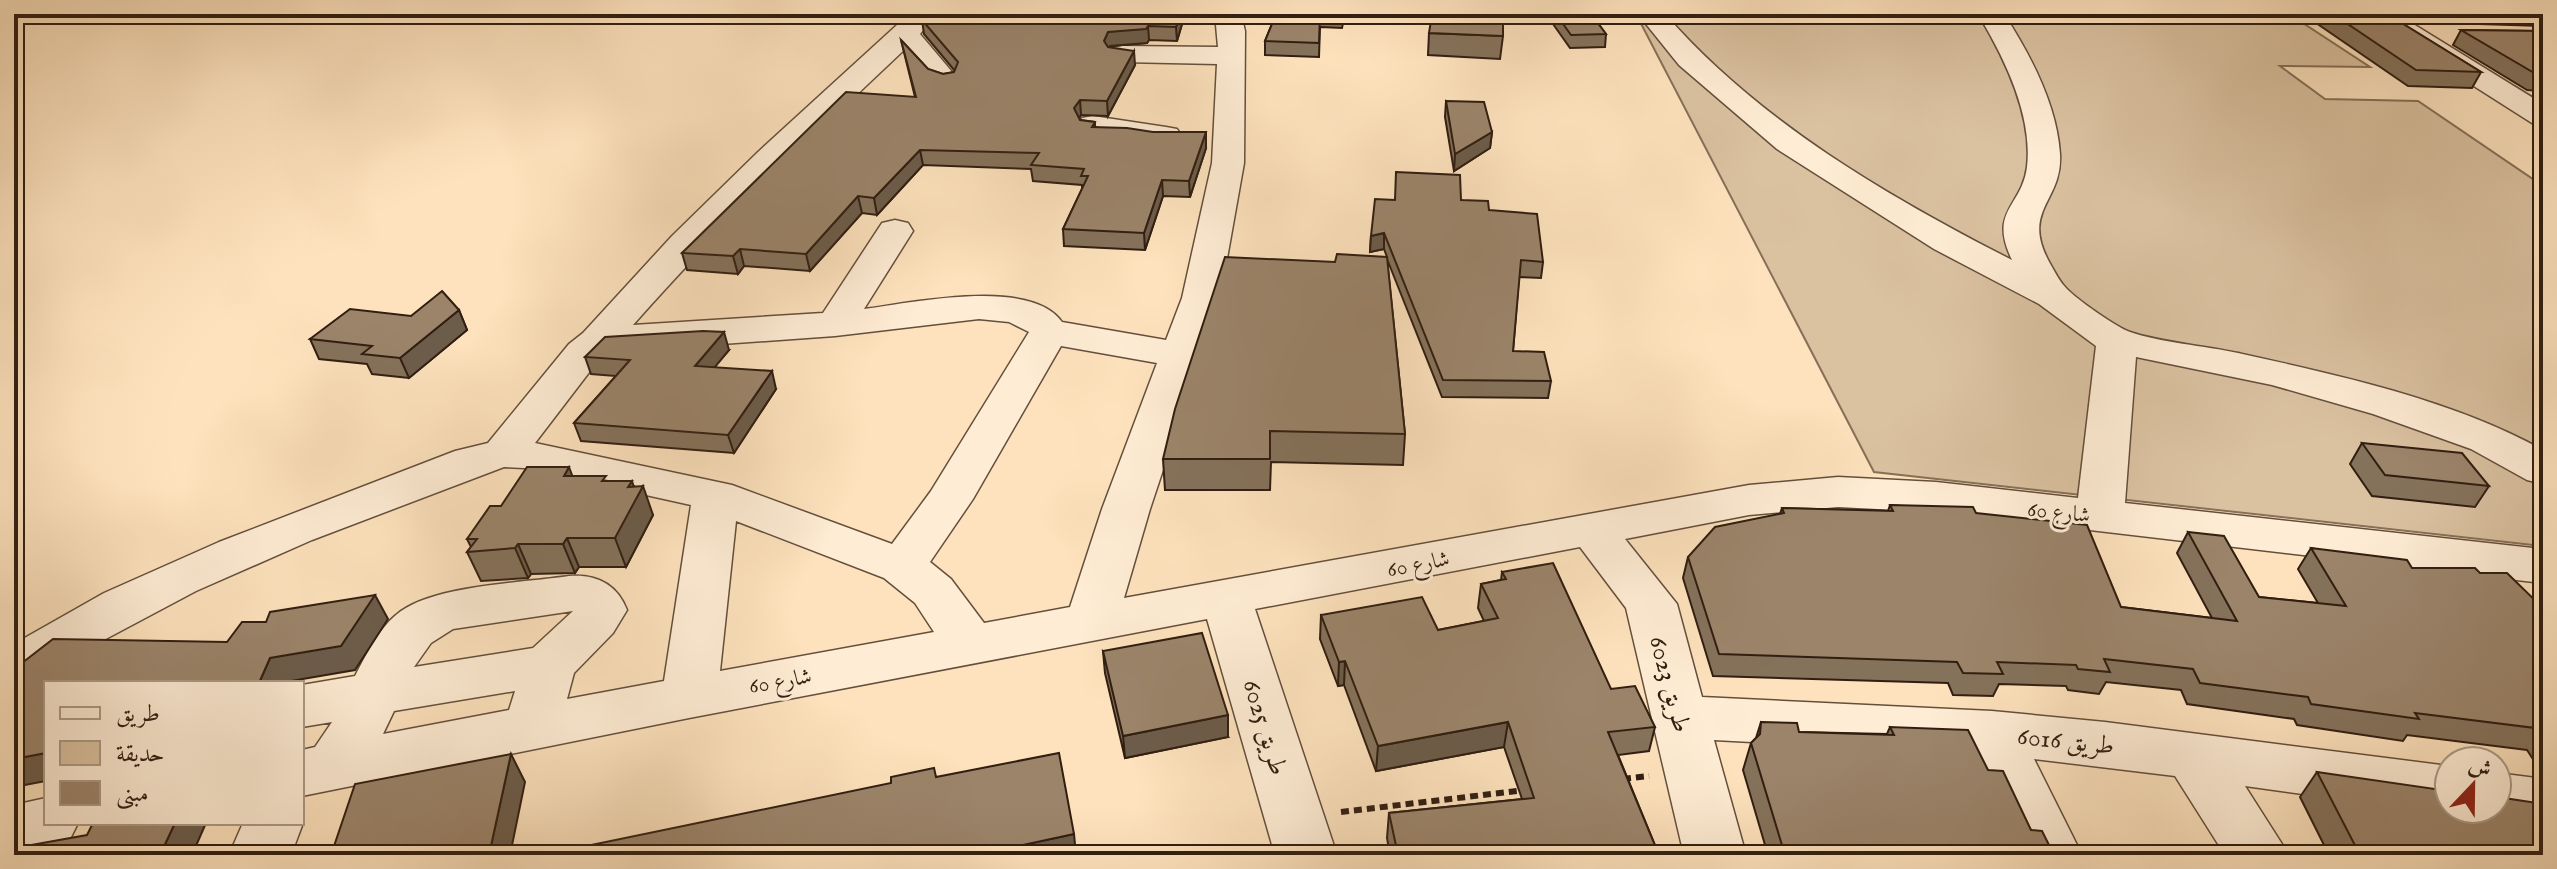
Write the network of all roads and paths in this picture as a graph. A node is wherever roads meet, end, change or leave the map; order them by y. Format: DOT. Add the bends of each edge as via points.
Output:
graph roads {
  1 [pos="1228,14"];
  2 [pos="1651,14"];
  3 [pos="1991,14"];
  4 [pos="2379,14"];
  5 [pos="914,24"];
  6 [pos="2409,33"];
  7 [pos="2467,34"];
  8 [pos="1122,54"];
  9 [pos="1231,56"];
  10 [pos="944,79"];
  11 [pos="2543,117"];
  12 [pos="1093,125"];
  13 [pos="1229,136"];
  14 [pos="895,231"];
  15 [pos="2052,296"];
  16 [pos="835,324"];
  17 [pos="1049,332"];
  18 [pos="597,342"];
  19 [pos="2117,342"];
  20 [pos="1181,355"];
  21 [pos="504,453"];
  22 [pos="2543,470"];
  23 [pos="716,496"];
  24 [pos="2100,515"];
  25 [pos="1592,530"];
  26 [pos="902,566"];
  27 [pos="2533,574"];
  28 [pos="1226,598"];
  29 [pos="1091,623"];
  30 [pos="971,645"];
  31 [pos="549,665"];
  32 [pos="14,670"];
  33 [pos="375,692"];
  34 [pos="689,697"];
  35 [pos="304,706"];
  36 [pos="1680,717"];
  37 [pos="532,728"];
  38 [pos="1992,733"];
  39 [pos="2193,756"];
  40 [pos="318,770"];
  41 [pos="1693,770"];
  42 [pos="1617,780"];
  43 [pos="2433,788"];
  44 [pos="1540,789"];
  45 [pos="2513,799"];
  46 [pos="2543,803"];
  47 [pos="44,824"];
  48 [pos="272,825"];
  49 [pos="14,830"];
  50 [pos="1300,836"];
  51 [pos="260,855"];
  52 [pos="1715,855"];
  53 [pos="2051,855"];
  54 [pos="2258,855"];
  1 -- 9 [label="street"];
  2 -- 15 [label="street" via="1689,59 1788,142 1922,226"];
  3 -- 15 [label="street" via="2028,82 2042,145 2044,170 2024,211 2021,232 2028,258"];
  4 -- 6 [label="street"];
  5 -- 10 [label="street"];
  5 -- 18 [label="street" via="769,159"];
  6 -- 7 [label="street"];
  6 -- 11 [label="street"];
  8 -- 9 [label="street"];
  9 -- 13 [label="street"];
  12 -- 13 [label="street" via="1154,136"];
  13 -- 20 [label="street" via="1201,298"];
  14 -- 16 [label="street"];
  15 -- 19 [label="street"];
  16 -- 17 [label="street" via="979,307 1041,320"];
  16 -- 18 [label="street"];
  17 -- 20 [label="street"];
  17 -- 26 [label="street" via="950,499"];
  18 -- 21 [label="street"];
  19 -- 22 [label="street" via="2235,363 2341,390 2465,431"];
  19 -- 24 [label="street"];
  20 -- 29 [label="street"];
  21 -- 23 [label="street"];
  21 -- 32 [label="street" via="471,461 242,551 125,606"];
  23 -- 26 [label="street"];
  23 -- 34 [label="street"];
  24 -- 25 [label="street, شارع 60" via="1838,492 1749,500"];
  24 -- 27 [label="street, شارع 60"];
  25 -- 28 [label="street, شارع 60"];
  25 -- 36 [label="street, طريق 6023" via="1651,604"];
  26 -- 30 [label="street" via="933,591"];
  28 -- 29 [label="street, شارع 60"];
  28 -- 50 [label="street, طريق 6025"];
  29 -- 30 [label="street, شارع 60"];
  30 -- 34 [label="street, شارع 60"];
  31 -- 33 [label="street"];
  31 -- 33 [label="street" via="595,620 601,610 592,595 567,594 436,615 411,630"];
  31 -- 37 [label="street"];
  33 -- 35 [label="street"];
  33 -- 40 [label="street" via="357,730"];
  34 -- 37 [label="street, شارع 60"];
  36 -- 38 [label="street, طريق 6016"];
  36 -- 41 [label="street, طريق 6023"];
  37 -- 40 [label="street, شارع 60"];
  38 -- 39 [label="street, طريق 6016"];
  38 -- 53 [label="street"];
  39 -- 43 [label="street, طريق 6016"];
  39 -- 54 [label="street"];
  41 -- 42 [label="path"];
  41 -- 52 [label="street, طريق 6023"];
  44 -- 50 [label="path"];
  45 -- 46 [label="street"];
  47 -- 49 [label="street"];
  48 -- 51 [label="street"];
}
